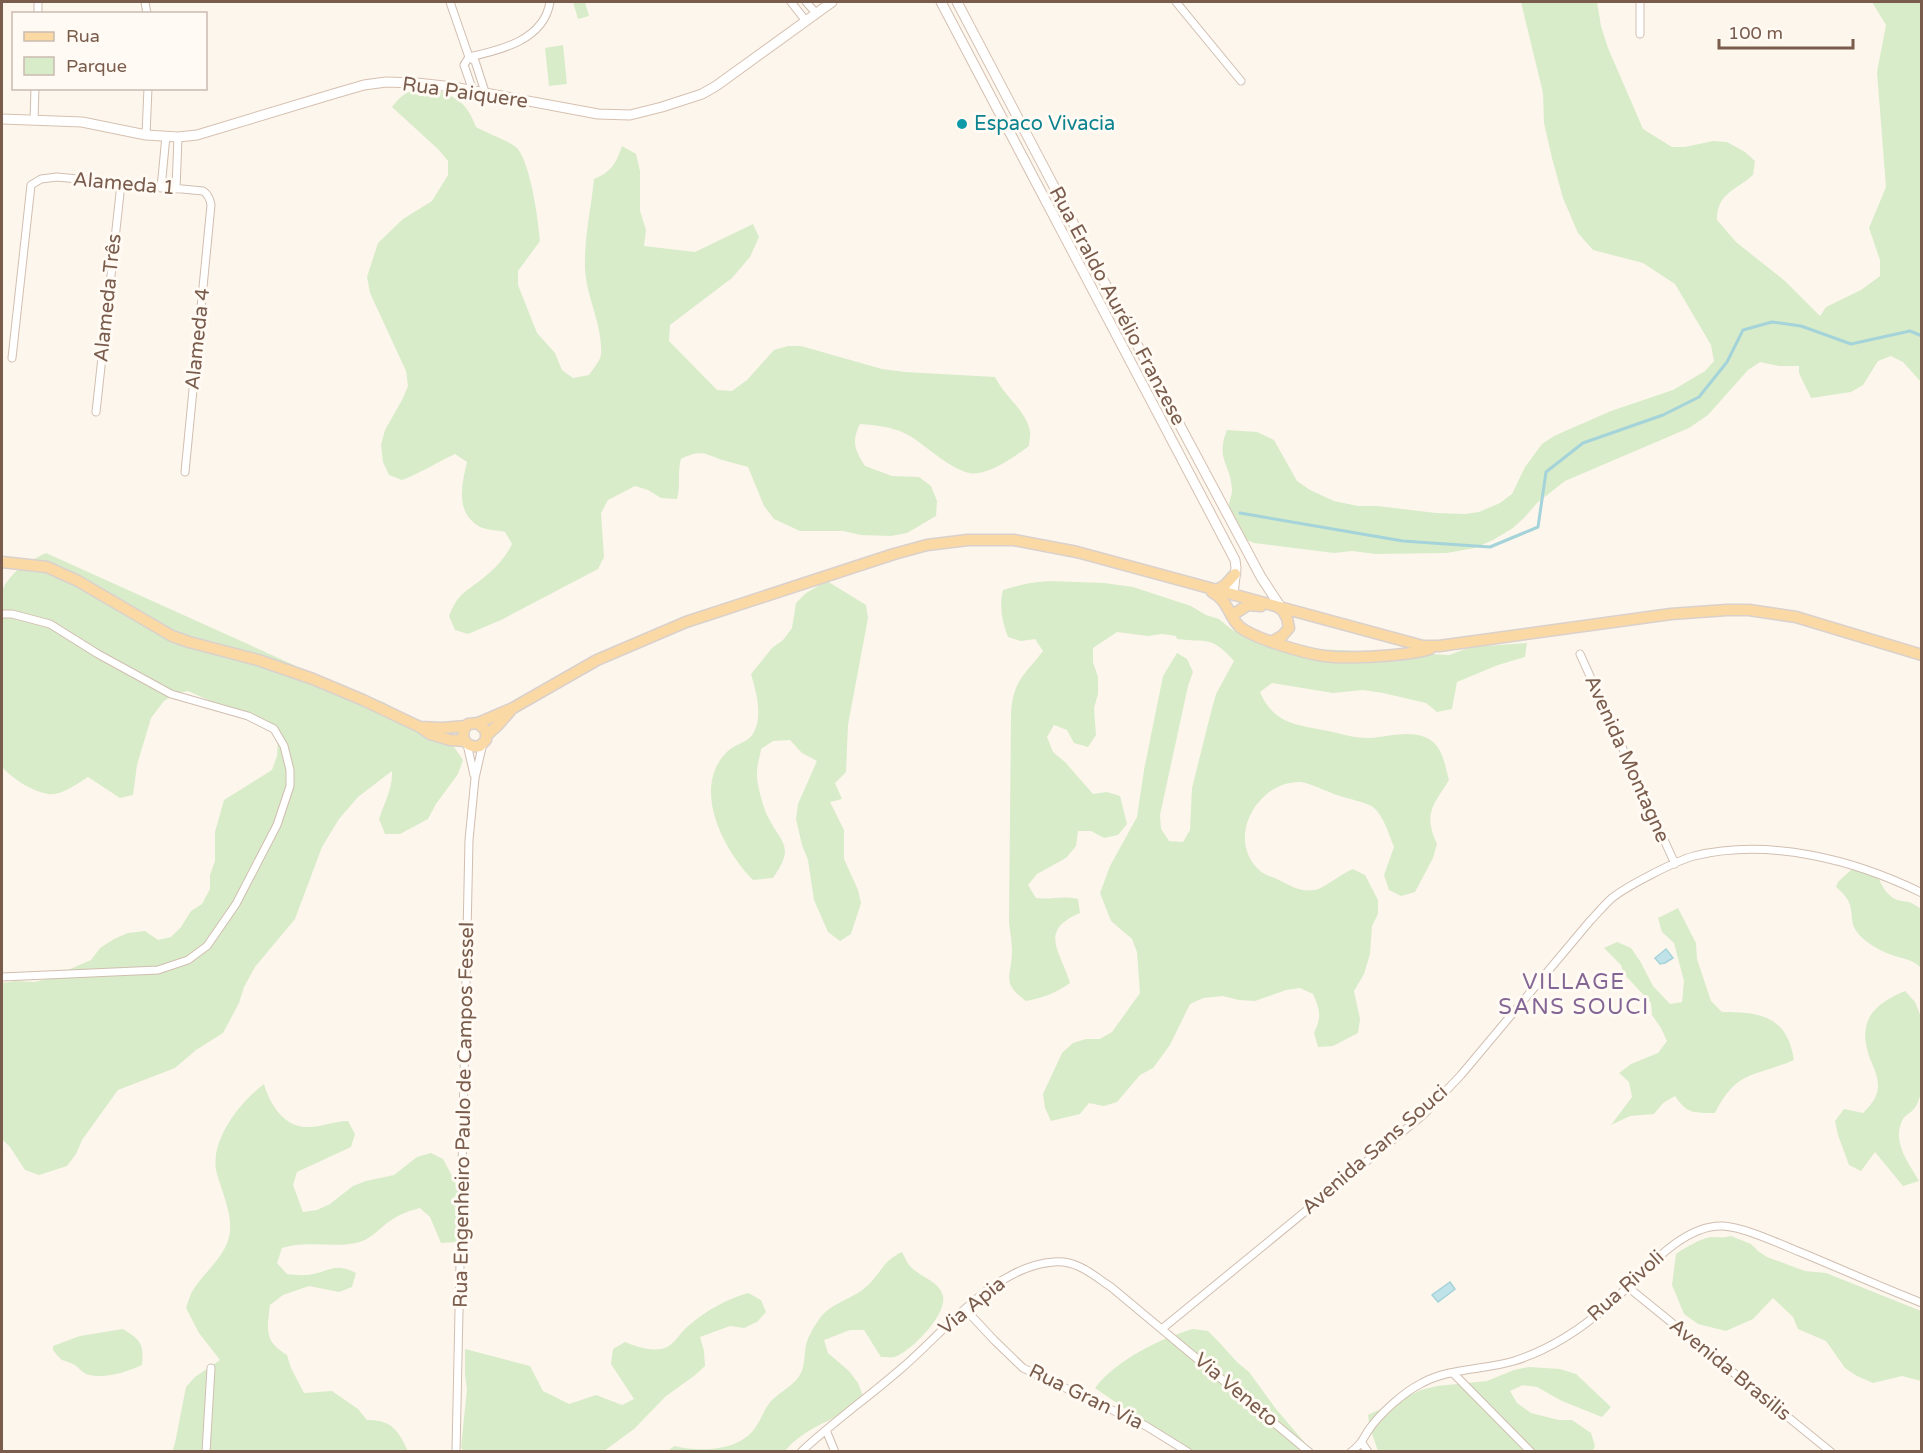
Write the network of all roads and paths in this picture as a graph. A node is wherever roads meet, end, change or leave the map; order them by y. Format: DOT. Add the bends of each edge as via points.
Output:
graph roads {
  1 [pos="450,2"];
  2 [pos="550,2"];
  3 [pos="791,2"];
  4 [pos="806,2"];
  5 [pos="832,2"];
  6 [pos="941,2"];
  7 [pos="957,2"];
  8 [pos="1176,2"];
  9 [pos="1640,2"];
  10 [pos="816,13"];
  11 [pos="806,21"];
  12 [pos="1640,34"];
  13 [pos="469,57"];
  14 [pos="1240,81"];
  15 [pos="35,90"];
  16 [pos="148,90"];
  17 [pos="472,91"];
  18 [pos="486,94"];
  19 [pos="2,119"];
  20 [pos="34,120"];
  21 [pos="146,135"];
  22 [pos="166,136"];
  23 [pos="178,137"];
  24 [pos="121,184"];
  25 [pos="161,188"];
  26 [pos="176,189"];
  27 [pos="211,205"];
  28 [pos="12,358"];
  29 [pos="96,411"];
  30 [pos="185,472"];
  31 [pos="2,562"];
  32 [pos="1236,574"];
  33 [pos="1205,588"];
  34 [pos="1217,590"];
  35 [pos="1233,594"];
  36 [pos="1282,609"];
  37 [pos="2,614"];
  38 [pos="1235,619"];
  39 [pos="1271,642"];
  40 [pos="1439,646"];
  41 [pos="1580,654"];
  42 [pos="1922,655"];
  43 [pos="513,708"];
  44 [pos="478,723"];
  45 [pos="466,726"];
  46 [pos="420,727"];
  47 [pos="485,739"];
  48 [pos="466,743"];
  49 [pos="475,778"];
  50 [pos="1675,864"];
  51 [pos="1922,892"];
  52 [pos="2,977"];
  53 [pos="1629,1288"];
  54 [pos="1922,1303"];
  55 [pos="965,1309"];
  56 [pos="1163,1328"];
  57 [pos="212,1368"];
  58 [pos="1453,1373"];
  59 [pos="826,1430"];
  60 [pos="1362,1443"];
  61 [pos="206,1452"];
  62 [pos="456,1452"];
  63 [pos="801,1452"];
  64 [pos="835,1452"];
  65 [pos="1188,1452"];
  66 [pos="1309,1452"];
  67 [pos="1351,1452"];
  68 [pos="1368,1452"];
  69 [pos="1531,1452"];
  70 [pos="1832,1452"];
  1 -- 13 [label="street"];
  2 -- 13 [label="street" via="542,23 530,36"];
  3 -- 11 [label="street"];
  4 -- 10 [label="street"];
  5 -- 10 [label="main road, Rua Paiquere"];
  6 -- 32 [label="main road, Rua Eraldo Aurélio Franzese" via="1235,560"];
  7 -- 36 [label="main road, Rua Eraldo Aurélio Franzese" via="1161,390"];
  8 -- 14 [label="street"];
  9 -- 12 [label="street"];
  10 -- 11 [label="main road, Rua Paiquere"];
  11 -- 18 [label="main road, Rua Paiquere" via="709,90 630,115 598,114"];
  13 -- 17 [label="street" via="464,65"];
  13 -- 18 [label="street" via="475,61"];
  15 -- 20 [label="street"];
  16 -- 21 [label="street"];
  17 -- 18 [label="main road, Rua Paiquere"];
  17 -- 23 [label="main road, Rua Paiquere" via="386,82"];
  19 -- 20 [label="main road, Rua Paiquere"];
  20 -- 21 [label="main road, Rua Paiquere" via="82,122"];
  21 -- 22 [label="main road, Rua Paiquere"];
  22 -- 23 [label="main road, Rua Paiquere"];
  22 -- 25 [label="street"];
  23 -- 26 [label="street"];
  24 -- 25 [label="street, Alameda 1"];
  24 -- 28 [label="street, Alameda 1" via="57,177 31,185"];
  24 -- 29 [label="street, Alameda Três"];
  25 -- 26 [label="street, Alameda 1"];
  26 -- 27 [label="street, Alameda 1" via="203,191"];
  27 -- 30 [label="street, Alameda 4"];
  31 -- 46 [label="main road" via="47,567 172,636 313,679"];
  32 -- 34 [label="main road"];
  32 -- 35 [label="main road, Rua Eraldo Aurélio Franzese"];
  33 -- 34 [label="main road"];
  33 -- 38 [label="main road" via="1223,600"];
  33 -- 43 [label="main road" via="1077,552 1014,540 927,545 665,631 581,668"];
  34 -- 35 [label="main road"];
  35 -- 36 [label="main road"];
  35 -- 38 [label="main road"];
  36 -- 38 [label="main road" via="1248,605"];
  36 -- 39 [label="main road" via="1289,628"];
  36 -- 40 [label="main road" via="1416,645"];
  37 -- 52 [label="street" via="50,624 171,694 248,716 274,729 284,746 290,770 290,786 278,825 236,904 207,946 188,960 158,970"];
  38 -- 39 [label="main road" via="1244,629"];
  39 -- 40 [label="main road" via="1323,656 1343,657 1404,654"];
  40 -- 42 [label="main road" via="1671,614 1749,610 1796,618"];
  41 -- 50 [label="street, Avenida Montagne"];
  43 -- 44 [label="main road"];
  43 -- 47 [label="main road"];
  44 -- 45 [label="main road"];
  44 -- 47 [label="main road" via="485,728"];
  45 -- 46 [label="main road"];
  45 -- 48 [label="main road"];
  46 -- 48 [label="main road"];
  47 -- 48 [label="main road" via="475,747"];
  47 -- 49 [label="street, Rua Engenheiro Paulo de Campos Fessel"];
  48 -- 49 [label="street, Rua Engenheiro Paulo de Campos Fessel"];
  49 -- 62 [label="street, Rua Engenheiro Paulo de Campos Fessel" via="469,840"];
  50 -- 51 [label="street, Avenida Sans Souci" via="1692,856 1720,852 1775,851 1830,860"];
  50 -- 56 [label="street, Avenida Sans Souci" via="1612,898 1423,1115"];
  53 -- 54 [label="street, Rua Rivoli" via="1673,1244 1691,1232 1723,1226 1763,1236"];
  53 -- 58 [label="street, Rua Rivoli" via="1550,1346 1513,1361"];
  53 -- 70 [label="street, Avenida Brasilis"];
  55 -- 56 [label="street, Via Apia" via="1013,1273 1056,1262 1076,1264"];
  55 -- 59 [label="street, Via Apia"];
  55 -- 65 [label="street, Rua Gran Via" via="1023,1368 1146,1426"];
  56 -- 66 [label="street, Via Veneto"];
  57 -- 61 [label="street"];
  58 -- 60 [label="street, Rua Rivoli" via="1412,1389 1368,1430"];
  58 -- 69 [label="street"];
  59 -- 63 [label="street, Via Apia"];
  59 -- 64 [label="street"];
  60 -- 67 [label="street, Rua Rivoli"];
  60 -- 68 [label="street"];
}
